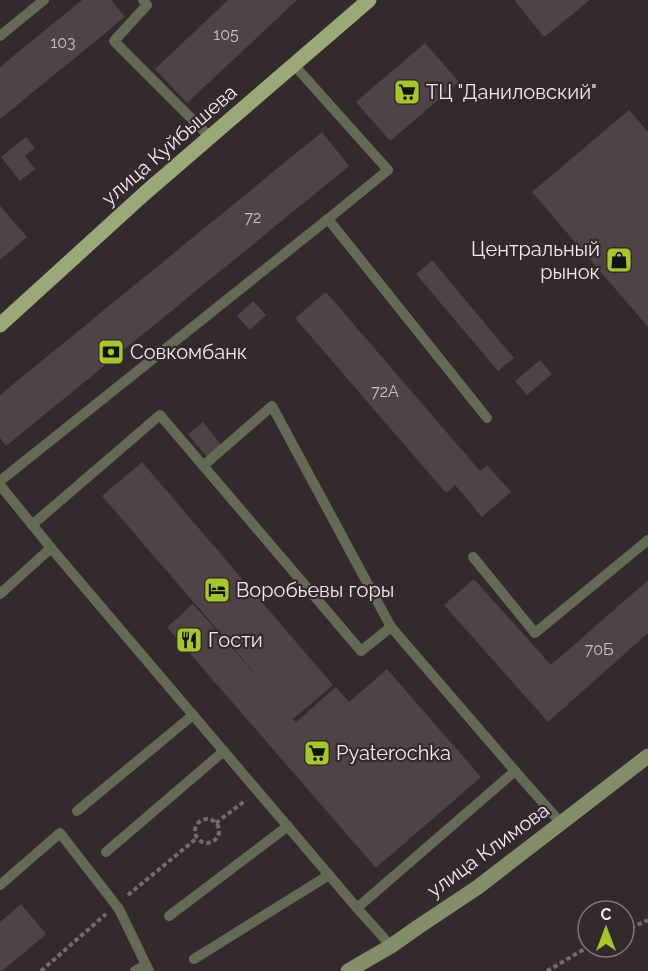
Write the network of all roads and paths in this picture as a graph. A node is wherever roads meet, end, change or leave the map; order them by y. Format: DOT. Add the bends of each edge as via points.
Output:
graph roads {
  1 [pos="44,0"];
  2 [pos="143,0"];
  3 [pos="369,0"];
  4 [pos="0,36"];
  5 [pos="294,65"];
  6 [pos="210,137"];
  7 [pos="328,219"];
  8 [pos="0,325"];
  9 [pos="487,418"];
  10 [pos="203,466"];
  11 [pos="0,483"];
  12 [pos="32,525"];
  13 [pos="648,540"];
  14 [pos="51,548"];
  15 [pos="473,557"];
  16 [pos="0,594"];
  17 [pos="391,627"];
  18 [pos="193,715"];
  19 [pos="224,751"];
  20 [pos="648,756"];
  21 [pos="515,771"];
  22 [pos="247,799"];
  23 [pos="77,810"];
  24 [pos="216,823"];
  25 [pos="561,823"];
  26 [pos="288,826"];
  27 [pos="197,838"];
  28 [pos="106,852"];
  29 [pos="329,875"];
  30 [pos="0,885"];
  31 [pos="128,896"];
  32 [pos="357,908"];
  33 [pos="110,912"];
  34 [pos="169,916"];
  35 [pos="391,946"];
  36 [pos="576,954"];
  37 [pos="194,958"];
  38 [pos="148,968"];
  39 [pos="41,971"];
  40 [pos="135,971"];
  41 [pos="348,971"];
  42 [pos="547,971"];
  1 -- 4 [label="lane"];
  2 -- 6 [label="lane" via="147,5 114,41"];
  3 -- 5 [label="main road, улица Куйбышева"];
  5 -- 6 [label="main road, улица Куйбышева"];
  5 -- 7 [label="lane" via="388,170"];
  6 -- 8 [label="main road, улица Куйбышева"];
  7 -- 9 [label="lane"];
  7 -- 11 [label="lane"];
  10 -- 12 [label="lane" via="160,415"];
  10 -- 17 [label="lane" via="361,651"];
  10 -- 17 [label="lane" via="273,406"];
  11 -- 12 [label="lane"];
  12 -- 14 [label="lane"];
  13 -- 15 [label="lane" via="535,633"];
  14 -- 16 [label="lane"];
  14 -- 18 [label="lane"];
  17 -- 21 [label="lane"];
  18 -- 19 [label="lane"];
  18 -- 23 [label="lane"];
  19 -- 26 [label="lane"];
  19 -- 28 [label="lane"];
  20 -- 25 [label="street, улица Климова"];
  21 -- 25 [label="lane"];
  21 -- 32 [label="lane"];
  22 -- 24 [label="path"];
  24 -- 27 [label="path" via="210,819 198,822"];
  24 -- 27 [label="path" via="219,835 214,841 207,844"];
  25 -- 35 [label="street, улица Климова" via="478,887"];
  26 -- 29 [label="lane"];
  26 -- 34 [label="lane"];
  27 -- 31 [label="path"];
  29 -- 32 [label="lane"];
  29 -- 37 [label="lane"];
  30 -- 38 [label="lane" via="60,833 119,909"];
  32 -- 35 [label="lane"];
  33 -- 39 [label="path"];
  35 -- 41 [label="street, улица Климова"];
  36 -- 42 [label="path"];
  38 -- 40 [label="lane"];
}
